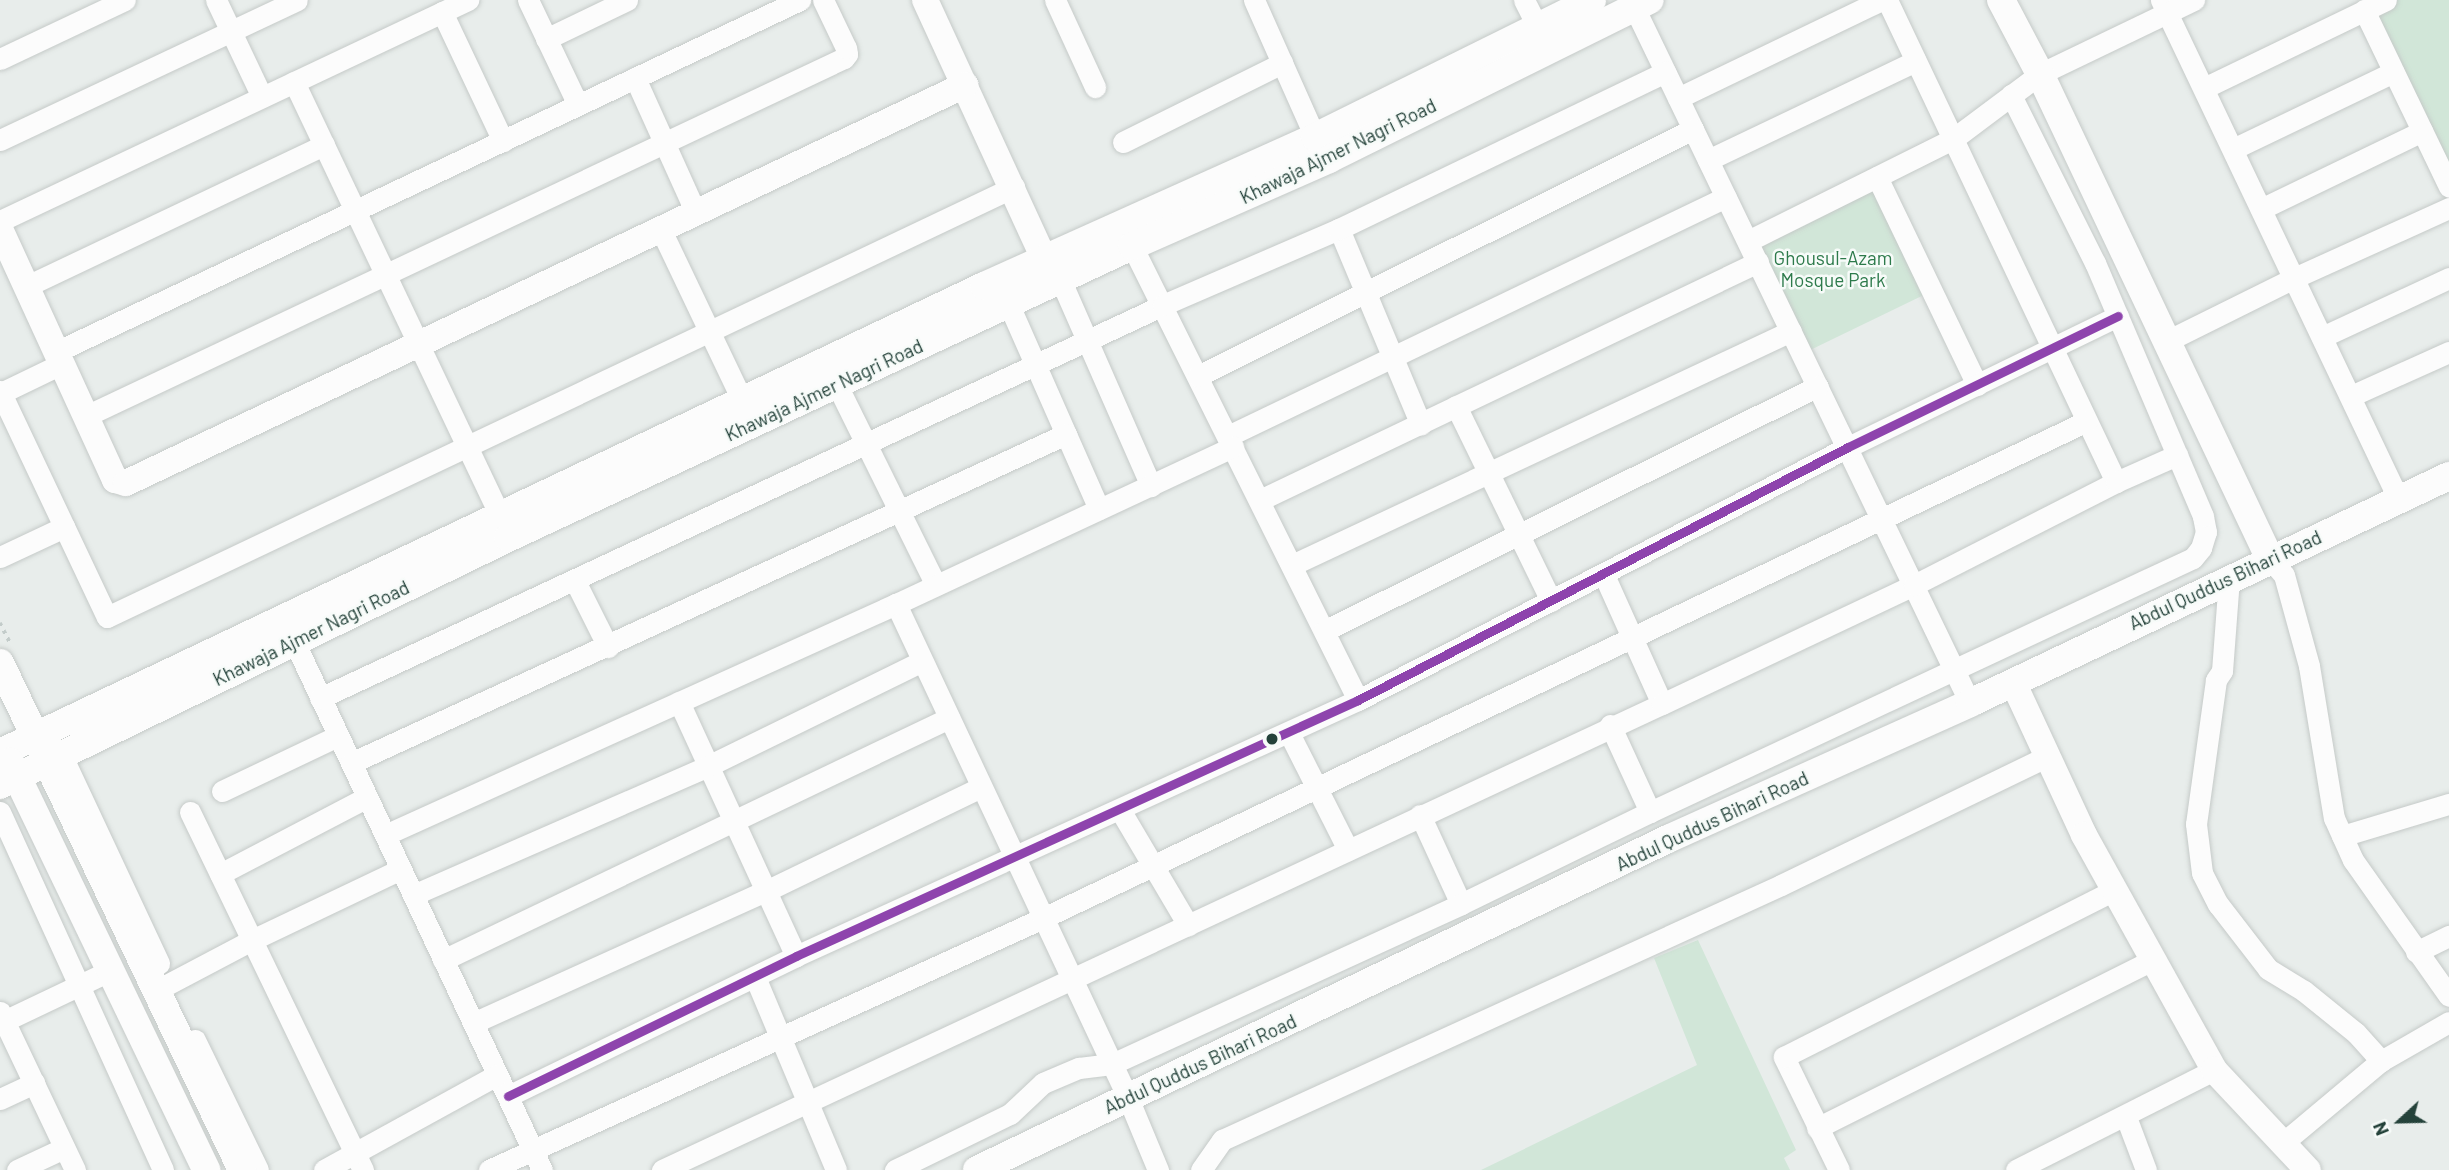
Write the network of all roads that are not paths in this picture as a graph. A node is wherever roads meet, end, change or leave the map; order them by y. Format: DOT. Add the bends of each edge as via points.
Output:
graph roads {
  1 [pos="125,0"];
  2 [pos="216,0"];
  3 [pos="297,0"];
  4 [pos="468,0"];
  5 [pos="528,0"];
  6 [pos="628,0"];
  7 [pos="800,0"];
  8 [pos="823,0"];
  9 [pos="925,0"];
  10 [pos="1055,0"];
  11 [pos="1254,0"];
  12 [pos="1524,0"];
  13 [pos="1592,0"];
  14 [pos="1881,0"];
  15 [pos="1887,0"];
  16 [pos="2001,0"];
  17 [pos="2194,0"];
  18 [pos="2386,0"];
  19 [pos="1642,4"];
  20 [pos="2164,6"];
  21 [pos="2364,10"];
  22 [pos="442,12"];
  23 [pos="1537,26"];
  24 [pos="231,31"];
  25 [pos="546,39"];
  26 [pos="0,59"];
  27 [pos="1916,61"];
  28 [pos="1282,63"];
  29 [pos="1665,72"];
  30 [pos="2394,72"];
  31 [pos="2040,74"];
  32 [pos="635,78"];
  33 [pos="295,82"];
  34 [pos="965,85"];
  35 [pos="1095,87"];
  36 [pos="2204,88"];
  37 [pos="2011,95"];
  38 [pos="262,97"];
  39 [pos="1678,99"];
  40 [pos="578,106"];
  41 [pos="1693,129"];
  42 [pos="2422,131"];
  43 [pos="1315,137"];
  44 [pos="1953,139"];
  45 [pos="0,140"];
  46 [pos="503,141"];
  47 [pos="665,142"];
  48 [pos="1123,142"];
  49 [pos="324,145"];
  50 [pos="2233,149"];
  51 [pos="1708,160"];
  52 [pos="1877,177"];
  53 [pos="1014,187"];
  54 [pos="2449,187"];
  55 [pos="1726,197"];
  56 [pos="2449,208"];
  57 [pos="2261,209"];
  58 [pos="355,211"];
  59 [pos="1179,212"];
  60 [pos="696,213"];
  61 [pos="0,221"];
  62 [pos="0,229"];
  63 [pos="1339,229"];
  64 [pos="661,230"];
  65 [pos="1748,241"];
  66 [pos="1132,246"];
  67 [pos="1758,262"];
  68 [pos="1053,271"];
  69 [pos="386,274"];
  70 [pos="2294,278"];
  71 [pos="2449,278"];
  72 [pos="27,286"];
  73 [pos="1366,293"];
  74 [pos="1163,305"];
  75 [pos="1009,306"];
  76 [pos="2118,316"];
  77 [pos="1791,331"];
  78 [pos="710,332"];
  79 [pos="2322,337"];
  80 [pos="1087,341"];
  81 [pos="2167,341"];
  82 [pos="892,344"];
  83 [pos="418,345"];
  84 [pos="2053,349"];
  85 [pos="2449,352"];
  86 [pos="61,357"];
  87 [pos="1393,358"];
  88 [pos="1036,365"];
  89 [pos="1198,376"];
  90 [pos="837,385"];
  91 [pos="1977,385"];
  92 [pos="1818,386"];
  93 [pos="0,392"];
  94 [pos="2351,396"];
  95 [pos="742,400"];
  96 [pos="1456,406"];
  97 [pos="88,415"];
  98 [pos="2087,421"];
  99 [pos="1421,425"];
  100 [pos="1066,434"];
  101 [pos="1231,442"];
  102 [pos="866,444"];
  103 [pos="467,447"];
  104 [pos="1848,447"];
  105 [pos="2177,455"];
  106 [pos="1488,473"];
  107 [pos="2449,476"];
  108 [pos="2116,482"];
  109 [pos="1151,486"];
  110 [pos="2398,498"];
  111 [pos="1260,500"];
  112 [pos="1100,509"];
  113 [pos="899,510"];
  114 [pos="499,514"];
  115 [pos="1882,520"];
  116 [pos="65,527"];
  117 [pos="1518,535"];
  118 [pos="0,556"];
  119 [pos="2270,559"];
  120 [pos="1292,565"];
  121 [pos="1604,575"];
  122 [pos="2229,578"];
  123 [pos="575,581"];
  124 [pos="936,585"];
  125 [pos="1914,585"];
  126 [pos="1551,601"];
  127 [pos="896,604"];
  128 [pos="1324,631"];
  129 [pos="1633,639"];
  130 [pos="294,641"];
  131 [pos="608,647"];
  132 [pos="922,661"];
  133 [pos="0,663"];
  134 [pos="1954,670"];
  135 [pos="2013,682"];
  136 [pos="320,698"];
  137 [pos="1358,700"];
  138 [pos="679,702"];
  139 [pos="1970,702"];
  140 [pos="1662,704"];
  141 [pos="949,718"];
  142 [pos="1610,725"];
  143 [pos="1289,733"];
  144 [pos="37,736"];
  145 [pos="338,736"];
  146 [pos="2,749"];
  147 [pos="2048,756"];
  148 [pos="56,759"];
  149 [pos="351,763"];
  150 [pos="708,765"];
  151 [pos="9,781"];
  152 [pos="979,788"];
  153 [pos="1317,788"];
  154 [pos="222,790"];
  155 [pos="367,797"];
  156 [pos="2449,804"];
  157 [pos="1121,810"];
  158 [pos="0,812"];
  159 [pos="190,812"];
  160 [pos="1650,812"];
  161 [pos="1420,815"];
  162 [pos="734,822"];
  163 [pos="384,835"];
  164 [pos="2342,836"];
  165 [pos="1348,850"];
  166 [pos="9,856"];
  167 [pos="1015,859"];
  168 [pos="1154,865"];
  169 [pos="401,869"];
  170 [pos="220,874"];
  171 [pos="2115,890"];
  172 [pos="765,891"];
  173 [pos="413,895"];
  174 [pos="1461,904"];
  175 [pos="1043,918"];
  176 [pos="1188,925"];
  177 [pos="2449,936"];
  178 [pos="250,941"];
  179 [pos="2416,952"];
  180 [pos="796,956"];
  181 [pos="443,960"];
  182 [pos="2153,960"];
  183 [pos="109,971"];
  184 [pos="755,977"];
  185 [pos="1072,979"];
  186 [pos="79,984"];
  187 [pos="163,987"];
  188 [pos="2449,996"];
  189 [pos="1,1019"];
  190 [pos="2449,1022"];
  191 [pos="473,1023"];
  192 [pos="782,1037"];
  193 [pos="2381,1061"];
  194 [pos="1112,1064"];
  195 [pos="2214,1070"];
  196 [pos="498,1075"];
  197 [pos="34,1083"];
  198 [pos="508,1096"];
  199 [pos="1128,1098"];
  200 [pos="0,1099"];
  201 [pos="809,1103"];
  202 [pos="2126,1117"];
  203 [pos="1817,1128"];
  204 [pos="2284,1142"];
  205 [pos="64,1148"];
  206 [pos="532,1149"];
  207 [pos="359,1161"];
  208 [pos="2051,1162"];
  209 [pos="17,1170"];
  210 [pos="75,1170"];
  211 [pos="163,1170"];
  212 [pos="206,1170"];
  213 [pos="242,1170"];
  214 [pos="258,1170"];
  215 [pos="324,1170"];
  216 [pos="489,1170"];
  217 [pos="542,1170"];
  218 [pos="662,1170"];
  219 [pos="836,1170"];
  220 [pos="895,1170"];
  221 [pos="977,1170"];
  222 [pos="1158,1170"];
  223 [pos="1201,1170"];
  224 [pos="1839,1170"];
  225 [pos="2015,1170"];
  226 [pos="2146,1170"];
  227 [pos="2308,1170"];
  1 -- 26 [label="street"];
  2 -- 24 [label="street"];
  3 -- 24 [label="street"];
  4 -- 22 [label="street"];
  5 -- 25 [label="street"];
  6 -- 25 [label="street"];
  7 -- 32 [label="street"];
  8 -- 47 [label="street" via="846,48 844,58"];
  9 -- 34 [label="street"];
  10 -- 35 [label="street"];
  11 -- 28 [label="street"];
  12 -- 23 [label="street"];
  13 -- 23 [label="main road, Khawaja Ajmer Nagri Road"];
  14 -- 39 [label="street"];
  15 -- 27 [label="street"];
  16 -- 31 [label="main road"];
  17 -- 20 [label="street"];
  18 -- 21 [label="street"];
  19 -- 29 [label="street"];
  19 -- 59 [label="main road, Khawaja Ajmer Nagri Road" via="1329,159"];
  20 -- 31 [label="street"];
  20 -- 36 [label="street"];
  21 -- 30 [label="street"];
  21 -- 36 [label="street"];
  22 -- 33 [label="street"];
  22 -- 46 [label="street"];
  23 -- 43 [label="main road, Khawaja Ajmer Nagri Road"];
  24 -- 38 [label="street"];
  24 -- 45 [label="street"];
  25 -- 40 [label="street"];
  27 -- 44 [label="street"];
  27 -- 51 [label="street"];
  28 -- 43 [label="street"];
  28 -- 48 [label="street"];
  29 -- 39 [label="street"];
  29 -- 63 [label="street"];
  30 -- 42 [label="street"];
  30 -- 50 [label="street"];
  31 -- 37 [label="street"];
  31 -- 81 [label="main road"];
  32 -- 40 [label="street"];
  32 -- 47 [label="street"];
  33 -- 38 [label="street"];
  33 -- 49 [label="street"];
  34 -- 53 [label="street"];
  34 -- 60 [label="street"];
  36 -- 50 [label="street"];
  37 -- 44 [label="street"];
  37 -- 76 [label="street"];
  38 -- 61 [label="street"];
  39 -- 41 [label="street"];
  40 -- 46 [label="street"];
  41 -- 51 [label="street"];
  41 -- 73 [label="street"];
  42 -- 54 [label="street"];
  42 -- 57 [label="street"];
  43 -- 59 [label="main road, Khawaja Ajmer Nagri Road"];
  44 -- 52 [label="street"];
  44 -- 84 [label="street"];
  46 -- 58 [label="street"];
  47 -- 60 [label="street"];
  47 -- 69 [label="street"];
  49 -- 58 [label="street"];
  49 -- 72 [label="street"];
  50 -- 57 [label="street"];
  51 -- 55 [label="street"];
  52 -- 65 [label="street"];
  52 -- 91 [label="street"];
  53 -- 68 [label="street"];
  53 -- 78 [label="street"];
  55 -- 65 [label="street"];
  55 -- 87 [label="street"];
  56 -- 70 [label="street"];
  57 -- 70 [label="street"];
  58 -- 69 [label="street"];
  58 -- 86 [label="street"];
  59 -- 66 [label="main road, Khawaja Ajmer Nagri Road"];
  59 -- 68 [label="main road, Khawaja Ajmer Nagri Road"];
  60 -- 64 [label="street"];
  62 -- 72 [label="street"];
  63 -- 73 [label="street"];
  63 -- 74 [label="street"];
  64 -- 78 [label="street"];
  64 -- 83 [label="street"];
  65 -- 67 [label="street"];
  66 -- 68 [label="main road, Khawaja Ajmer Nagri Road"];
  66 -- 74 [label="street"];
  67 -- 77 [label="street"];
  67 -- 96 [label="street"];
  68 -- 75 [label="main road, Khawaja Ajmer Nagri Road"];
  68 -- 80 [label="street"];
  68 -- 82 [label="main road, Khawaja Ajmer Nagri Road"];
  69 -- 83 [label="street"];
  69 -- 97 [label="street"];
  70 -- 79 [label="street"];
  70 -- 81 [label="street"];
  71 -- 79 [label="street"];
  72 -- 86 [label="street"];
  73 -- 87 [label="street"];
  73 -- 89 [label="street"];
  74 -- 80 [label="street"];
  74 -- 89 [label="street"];
  75 -- 82 [label="main road, Khawaja Ajmer Nagri Road"];
  75 -- 88 [label="street"];
  76 -- 84 [label="street"];
  76 -- 105 [label="street"];
  77 -- 92 [label="street"];
  77 -- 106 [label="street"];
  78 -- 95 [label="street"];
  78 -- 103 [label="street"];
  79 -- 94 [label="street"];
  80 -- 88 [label="street"];
  80 -- 109 [label="street"];
  81 -- 119 [label="main road"];
  82 -- 90 [label="main road, Khawaja Ajmer Nagri Road"];
  82 -- 95 [label="main road, Khawaja Ajmer Nagri Road"];
  83 -- 97 [label="street" via="127,484 116,480"];
  83 -- 103 [label="street"];
  84 -- 91 [label="street"];
  84 -- 98 [label="street"];
  85 -- 94 [label="street"];
  86 -- 93 [label="street"];
  86 -- 97 [label="street"];
  87 -- 99 [label="street"];
  87 -- 101 [label="street"];
  88 -- 100 [label="street"];
  88 -- 102 [label="street"];
  89 -- 101 [label="street"];
  90 -- 102 [label="street"];
  90 -- 130 [label="main road, Khawaja Ajmer Nagri Road"];
  91 -- 104 [label="street"];
  92 -- 104 [label="street"];
  92 -- 117 [label="street"];
  93 -- 116 [label="street"];
  94 -- 110 [label="street"];
  95 -- 114 [label="main road, Khawaja Ajmer Nagri Road"];
  96 -- 99 [label="street"];
  96 -- 106 [label="street"];
  98 -- 108 [label="street"];
  98 -- 115 [label="street"];
  99 -- 111 [label="street"];
  100 -- 112 [label="street"];
  100 -- 113 [label="street"];
  101 -- 109 [label="street"];
  101 -- 111 [label="street"];
  102 -- 113 [label="street"];
  102 -- 123 [label="street"];
  103 -- 114 [label="street"];
  103 -- 116 [label="street" via="107,617"];
  104 -- 115 [label="street"];
  104 -- 121 [label="street"];
  105 -- 108 [label="street"];
  105 -- 134 [label="street" via="2206,532 2193,558"];
  106 -- 117 [label="street"];
  106 -- 120 [label="street"];
  107 -- 110 [label="main road, Abdul Quddus Bihari Road"];
  108 -- 125 [label="street"];
  109 -- 112 [label="street"];
  110 -- 119 [label="main road, Abdul Quddus Bihari Road"];
  111 -- 120 [label="street"];
  112 -- 124 [label="street"];
  113 -- 124 [label="street"];
  113 -- 131 [label="street"];
  114 -- 144 [label="main road, Khawaja Ajmer Nagri Road"];
  115 -- 125 [label="street"];
  115 -- 129 [label="street"];
  116 -- 118 [label="street"];
  117 -- 126 [label="street"];
  117 -- 128 [label="street"];
  119 -- 122 [label="main road, Abdul Quddus Bihari Road"];
  119 -- 164 [label="street" via="2284,575 2309,666 2334,818"];
  120 -- 128 [label="street"];
  121 -- 126 [label="street"];
  121 -- 129 [label="street"];
  122 -- 135 [label="main road, Abdul Quddus Bihari Road"];
  122 -- 193 [label="street" via="2222,671 2216,680 2196,824 2202,873 2218,904 2268,969 2356,1033"];
  123 -- 131 [label="street"];
  123 -- 136 [label="street"];
  124 -- 127 [label="street"];
  125 -- 134 [label="street"];
  125 -- 140 [label="street"];
  126 -- 137 [label="street"];
  127 -- 132 [label="street"];
  127 -- 138 [label="street"];
  128 -- 137 [label="street"];
  129 -- 140 [label="street"];
  129 -- 153 [label="street"];
  130 -- 136 [label="street"];
  130 -- 148 [label="main road, Khawaja Ajmer Nagri Road"];
  131 -- 149 [label="street"];
  132 -- 141 [label="street"];
  132 -- 150 [label="street"];
  133 -- 144 [label="main road"];
  134 -- 139 [label="street"];
  134 -- 160 [label="street"];
  135 -- 139 [label="main road, Abdul Quddus Bihari Road"];
  135 -- 147 [label="street"];
  136 -- 145 [label="street"];
  137 -- 143 [label="street"];
  138 -- 150 [label="street"];
  138 -- 163 [label="street"];
  139 -- 199 [label="main road, Abdul Quddus Bihari Road" via="1670,838"];
  140 -- 142 [label="street"];
  141 -- 152 [label="street"];
  141 -- 162 [label="street"];
  142 -- 160 [label="street"];
  142 -- 161 [label="street"];
  143 -- 153 [label="street"];
  143 -- 157 [label="street"];
  144 -- 146 [label="main road, Khawaja Ajmer Nagri Road"];
  144 -- 148 [label="main road"];
  145 -- 149 [label="street"];
  145 -- 154 [label="street"];
  146 -- 151 [label="main road"];
  147 -- 171 [label="street"];
  147 -- 223 [label="street" via="1781,885 1222,1140"];
  148 -- 151 [label="main road, Khawaja Ajmer Nagri Road"];
  148 -- 187 [label="main road"];
  149 -- 155 [label="street"];
  150 -- 162 [label="street"];
  150 -- 173 [label="street"];
  151 -- 183 [label="main road"];
  152 -- 167 [label="street"];
  152 -- 172 [label="street"];
  153 -- 165 [label="street"];
  153 -- 168 [label="street"];
  155 -- 163 [label="street"];
  155 -- 170 [label="street"];
  156 -- 164 [label="street"];
  157 -- 167 [label="street"];
  157 -- 168 [label="street"];
  158 -- 166 [label="street"];
  159 -- 170 [label="street"];
  160 -- 174 [label="street"];
  161 -- 165 [label="street"];
  161 -- 174 [label="street"];
  162 -- 172 [label="street"];
  162 -- 181 [label="street"];
  163 -- 169 [label="street"];
  164 -- 179 [label="street" via="2353,860"];
  165 -- 176 [label="street"];
  166 -- 186 [label="street"];
  167 -- 175 [label="street"];
  167 -- 180 [label="street"];
  168 -- 175 [label="street"];
  168 -- 176 [label="street"];
  169 -- 173 [label="street"];
  169 -- 178 [label="street"];
  170 -- 178 [label="street"];
  171 -- 182 [label="street"];
  171 -- 203 [label="street" via="1784,1057"];
  172 -- 180 [label="street"];
  172 -- 191 [label="street"];
  173 -- 181 [label="street"];
  174 -- 194 [label="street"];
  175 -- 185 [label="street"];
  175 -- 192 [label="street"];
  176 -- 185 [label="street"];
  177 -- 179 [label="street"];
  178 -- 187 [label="street"];
  178 -- 207 [label="street"];
  179 -- 188 [label="street"];
  180 -- 184 [label="street"];
  181 -- 191 [label="street"];
  182 -- 195 [label="street"];
  182 -- 203 [label="street"];
  183 -- 186 [label="street"];
  183 -- 212 [label="main road"];
  184 -- 192 [label="street"];
  184 -- 198 [label="street"];
  185 -- 194 [label="street"];
  185 -- 201 [label="street"];
  186 -- 189 [label="street"];
  186 -- 211 [label="street"];
  187 -- 213 [label="main road"];
  187 -- 214 [label="street"];
  189 -- 197 [label="street"];
  190 -- 193 [label="street"];
  191 -- 196 [label="street"];
  192 -- 201 [label="street"];
  192 -- 206 [label="street"];
  193 -- 204 [label="street"];
  194 -- 199 [label="street"];
  194 -- 220 [label="street" via="1079,1068 1043,1083 1010,1114"];
  195 -- 202 [label="street"];
  195 -- 204 [label="street"];
  196 -- 198 [label="street"];
  196 -- 207 [label="street"];
  197 -- 200 [label="street"];
  197 -- 205 [label="street"];
  198 -- 206 [label="street"];
  199 -- 221 [label="main road, Abdul Quddus Bihari Road"];
  199 -- 222 [label="street"];
  201 -- 218 [label="street"];
  201 -- 219 [label="street"];
  202 -- 208 [label="street"];
  202 -- 226 [label="street"];
  203 -- 224 [label="street"];
  204 -- 227 [label="street"];
  205 -- 209 [label="street"];
  205 -- 210 [label="street"];
  206 -- 216 [label="street"];
  206 -- 217 [label="street"];
  207 -- 215 [label="street"];
  208 -- 225 [label="street"];
}
